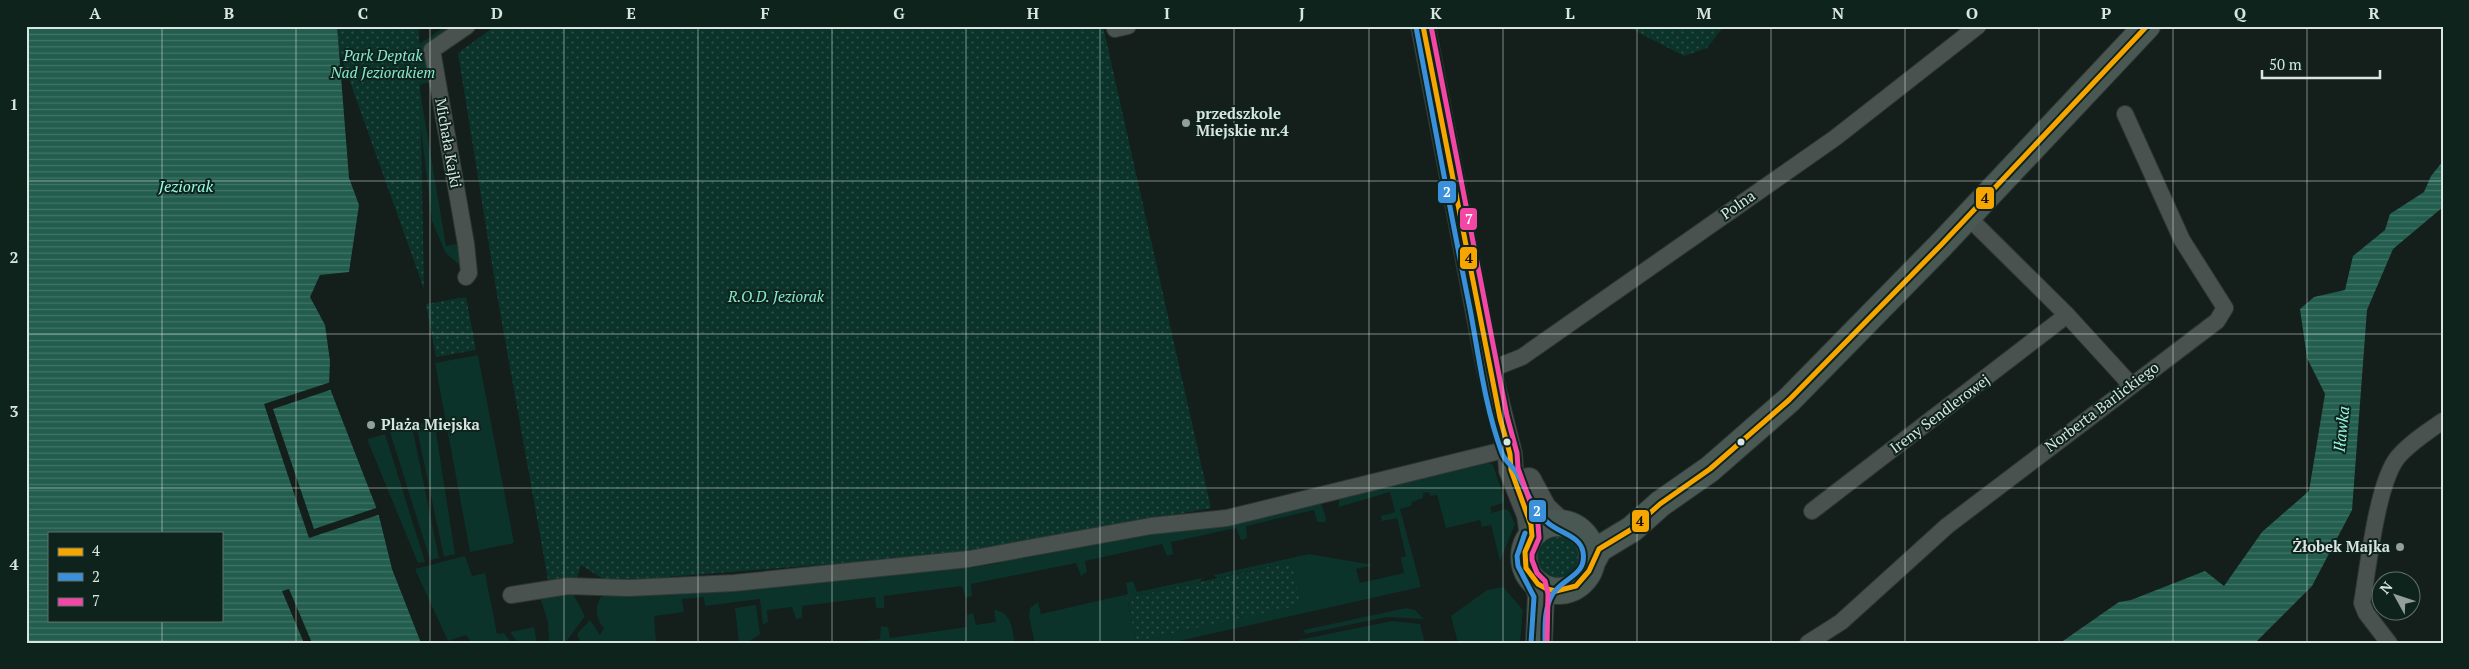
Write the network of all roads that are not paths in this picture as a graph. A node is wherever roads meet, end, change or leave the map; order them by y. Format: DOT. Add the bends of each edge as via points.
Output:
graph roads {
  1 [pos="467,26"];
  2 [pos="1423,26"];
  3 [pos="1978,26"];
  4 [pos="2147,26"];
  5 [pos="2125,114"];
  6 [pos="1968,217"];
  7 [pos="466,277"];
  8 [pos="2067,315"];
  9 [pos="1489,370"];
  10 [pos="2131,385"];
  11 [pos="2443,421"];
  12 [pos="1509,451"];
  13 [pos="1660,504"];
  14 [pos="1812,511"];
  15 [pos="1571,528"];
  16 [pos="1532,536"];
  17 [pos="1592,562"];
  18 [pos="1538,584"];
  19 [pos="1566,590"];
  20 [pos="511,595"];
  21 [pos="1539,643"];
  22 [pos="1553,643"];
  23 [pos="1808,643"];
  24 [pos="2388,643"];
  1 -- 7 [label="street, Michała Kajki" via="432,50 466,244 469,273"];
  2 -- 9 [label="street"];
  3 -- 9 [label="street, Polna" via="1802,160 1522,357"];
  4 -- 6 [label="main road"];
  5 -- 10 [label="street, Norberta Barlickiego" via="2182,240 2225,308 2216,321"];
  6 -- 8 [label="street"];
  6 -- 13 [label="main road" via="1789,400 1710,470"];
  8 -- 10 [label="street"];
  8 -- 14 [label="street, Ireny Sendlerowej"];
  9 -- 12 [label="street"];
  10 -- 23 [label="street, Norberta Barlickiego" via="1947,526 1841,622"];
  11 -- 24 [label="street" via="2397,458 2385,479 2362,603"];
  12 -- 15 [label="street" via="1522,467 1544,508"];
  12 -- 16 [label="street" via="1511,470 1530,515"];
  12 -- 20 [label="street" via="1227,518 1150,526 969,559 734,582 629,588 568,586"];
  13 -- 15 [label="main road" via="1591,531"];
  13 -- 17 [label="main road" via="1632,529 1599,549"];
  15 -- 16 [label="main road" via="1545,526"];
  15 -- 17 [label="main road" via="1588,541"];
  16 -- 18 [label="main road" via="1525,561"];
  17 -- 19 [label="main road" via="1583,580"];
  18 -- 19 [label="main road" via="1556,591"];
  18 -- 21 [label="main road" via="1541,596"];
  19 -- 22 [label="main road" via="1555,609"];
}
